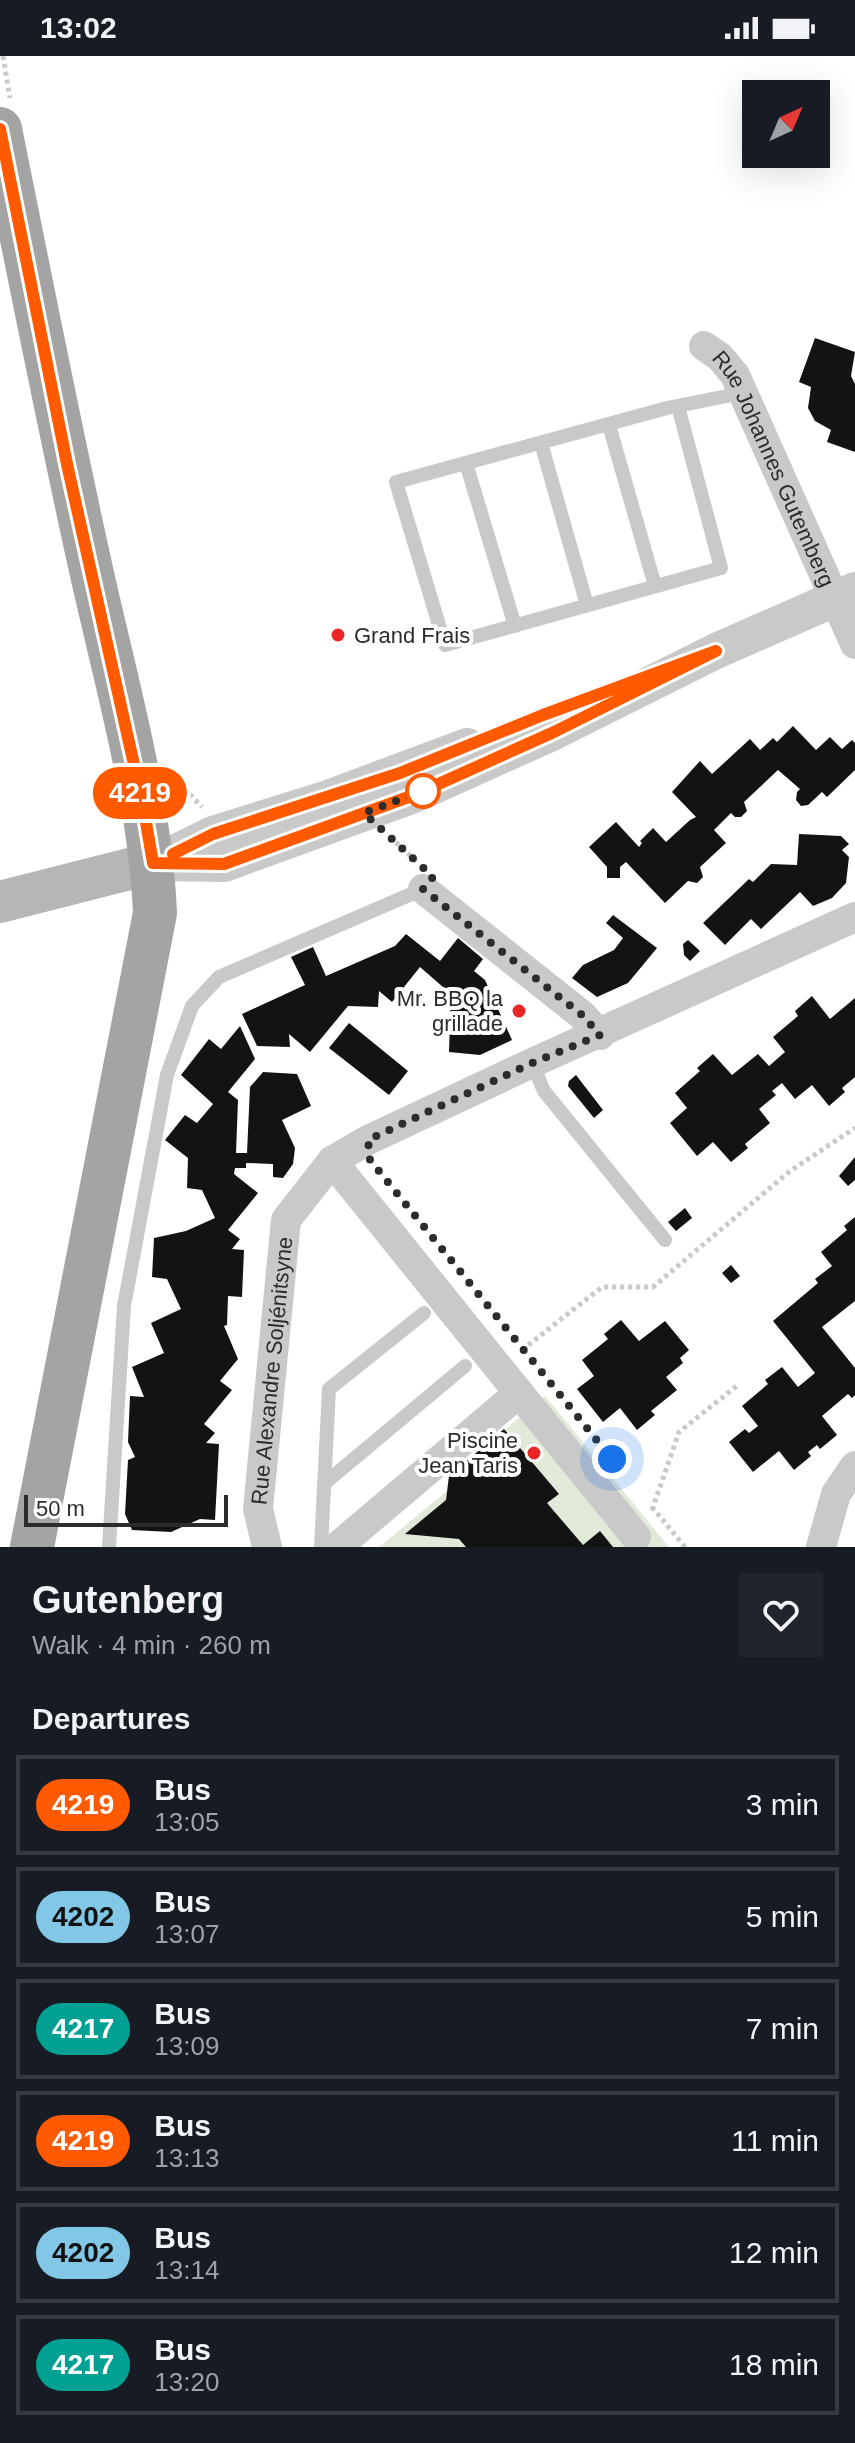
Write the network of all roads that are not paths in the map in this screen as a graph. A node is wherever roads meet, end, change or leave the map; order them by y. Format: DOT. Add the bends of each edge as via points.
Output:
graph roads {
  1 [pos="0,129"];
  2 [pos="704,346"];
  3 [pos="742,393"];
  4 [pos="678,406"];
  5 [pos="609,425"];
  6 [pos="541,443"];
  7 [pos="466,463"];
  8 [pos="655,586"];
  9 [pos="845,594"];
  10 [pos="587,605"];
  11 [pos="515,626"];
  12 [pos="855,644"];
  13 [pos="716,651"];
  14 [pos="153,863"];
  15 [pos="423,889"];
  16 [pos="0,902"];
  17 [pos="855,917"];
  18 [pos="600,1035"];
  19 [pos="532,1063"];
  20 [pos="332,1161"];
  21 [pos="665,1240"];
  22 [pos="424,1313"];
  23 [pos="465,1366"];
  24 [pos="519,1393"];
  25 [pos="855,1466"];
  26 [pos="325,1483"];
  27 [pos="643,1529"];
  28 [pos="32,1547"];
  29 [pos="109,1547"];
  30 [pos="267,1547"];
  31 [pos="321,1547"];
  32 [pos="337,1547"];
  33 [pos="821,1547"];
  1 -- 14 [label="main road"];
  2 -- 3 [label="street, Rue Johannes Gutemberg" via="728,366"];
  3 -- 4 [label="lane"];
  3 -- 9 [label="street, Rue Johannes Gutemberg"];
  4 -- 5 [label="lane"];
  4 -- 8 [label="lane" via="721,568"];
  5 -- 6 [label="lane"];
  5 -- 8 [label="lane"];
  6 -- 7 [label="lane"];
  6 -- 10 [label="lane"];
  7 -- 11 [label="lane"];
  7 -- 11 [label="lane" via="396,482 414,542 445,645"];
  8 -- 10 [label="lane"];
  9 -- 12 [label="street, Rue Johannes Gutemberg"];
  9 -- 13 [label="street"];
  10 -- 11 [label="lane"];
  13 -- 14 [label="street" via="400,773 213,834"];
  13 -- 14 [label="street" via="414,795 224,864"];
  14 -- 16 [label="main road"];
  14 -- 28 [label="main road" via="155,913"];
  15 -- 18 [label="street"];
  15 -- 29 [label="lane" via="219,977 192,1006 167,1075 124,1306"];
  17 -- 18 [label="street, Rue Alexandre Soljénitsyne"];
  18 -- 19 [label="street, Rue Alexandre Soljénitsyne"];
  19 -- 20 [label="street, Rue Alexandre Soljénitsyne"];
  19 -- 21 [label="lane" via="544,1091"];
  20 -- 24 [label="street"];
  20 -- 30 [label="street, Rue Alexandre Soljénitsyne" via="286,1220 258,1509"];
  22 -- 26 [label="lane" via="329,1389"];
  23 -- 26 [label="lane"];
  24 -- 27 [label="street"];
  24 -- 32 [label="street"];
  25 -- 33 [label="street" via="836,1494"];
  26 -- 31 [label="lane"];
}
